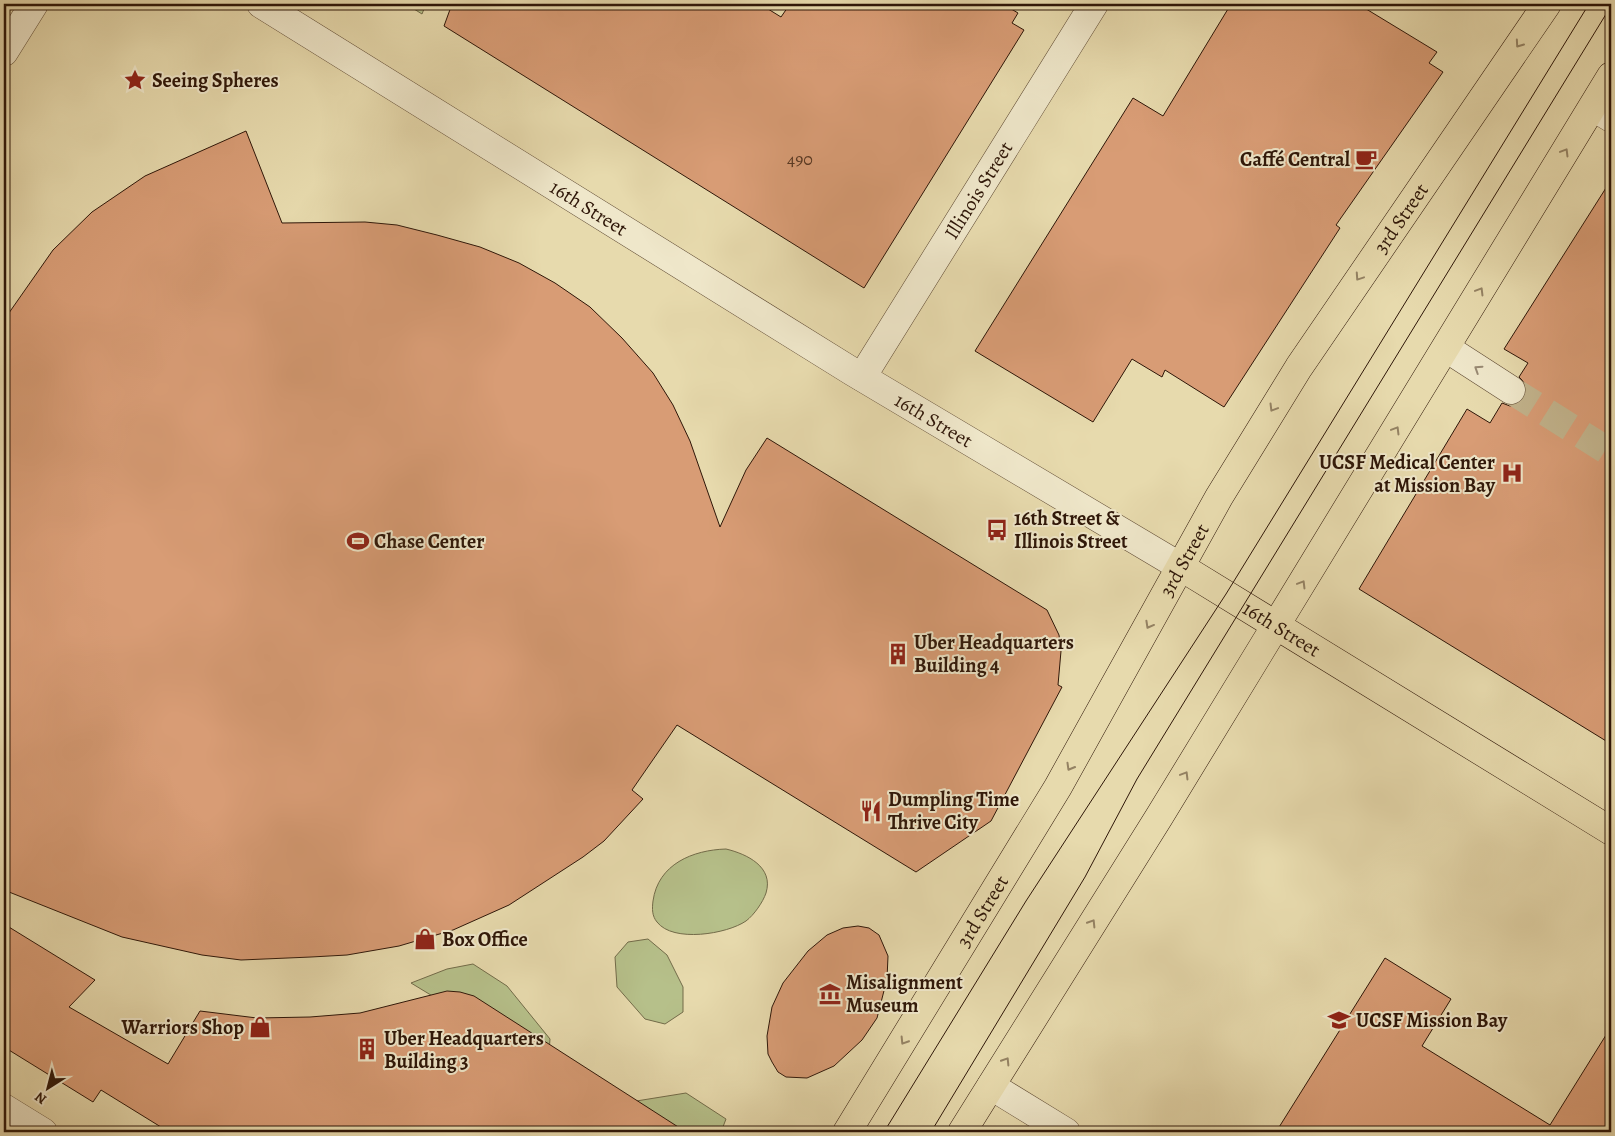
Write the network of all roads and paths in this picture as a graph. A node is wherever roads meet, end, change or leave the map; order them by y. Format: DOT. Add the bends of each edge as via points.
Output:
graph roads {
  1 [pos="34,4"];
  2 [pos="261,4"];
  3 [pos="1094,4"];
  4 [pos="1546,4"];
  5 [pos="4,52"];
  6 [pos="1611,76"];
  7 [pos="1602,113"];
  8 [pos="1446,348"];
  9 [pos="862,377"];
  10 [pos="1511,390"];
  11 [pos="1181,567"];
  12 [pos="1277,625"];
  13 [pos="1611,831"];
  14 [pos="991,1086"];
  15 [pos="847,1132"];
  16 [pos="962,1132"];
  17 [pos="1066,1132"];
  1 -- 5 [label="street"];
  2 -- 9 [label="street, 16th Street"];
  3 -- 9 [label="street, Illinois Street"];
  4 -- 11 [label="main road, 3rd Street, one-way" via="1299,367 1219,497"];
  6 -- 7 [label="main road"];
  8 -- 7 [label="main road, one-way"];
  10 -- 8 [label="street, one-way"];
  12 -- 8 [label="main road, one-way"];
  9 -- 11 [label="street, 16th Street"];
  11 -- 12 [label="main road, 16th Street"];
  11 -- 15 [label="main road, 3rd Street, one-way" via="992,899"];
  12 -- 13 [label="main road, 16th Street"];
  14 -- 12 [label="main road, one-way"];
  14 -- 16 [label="main road"];
  14 -- 17 [label="street"];
}
